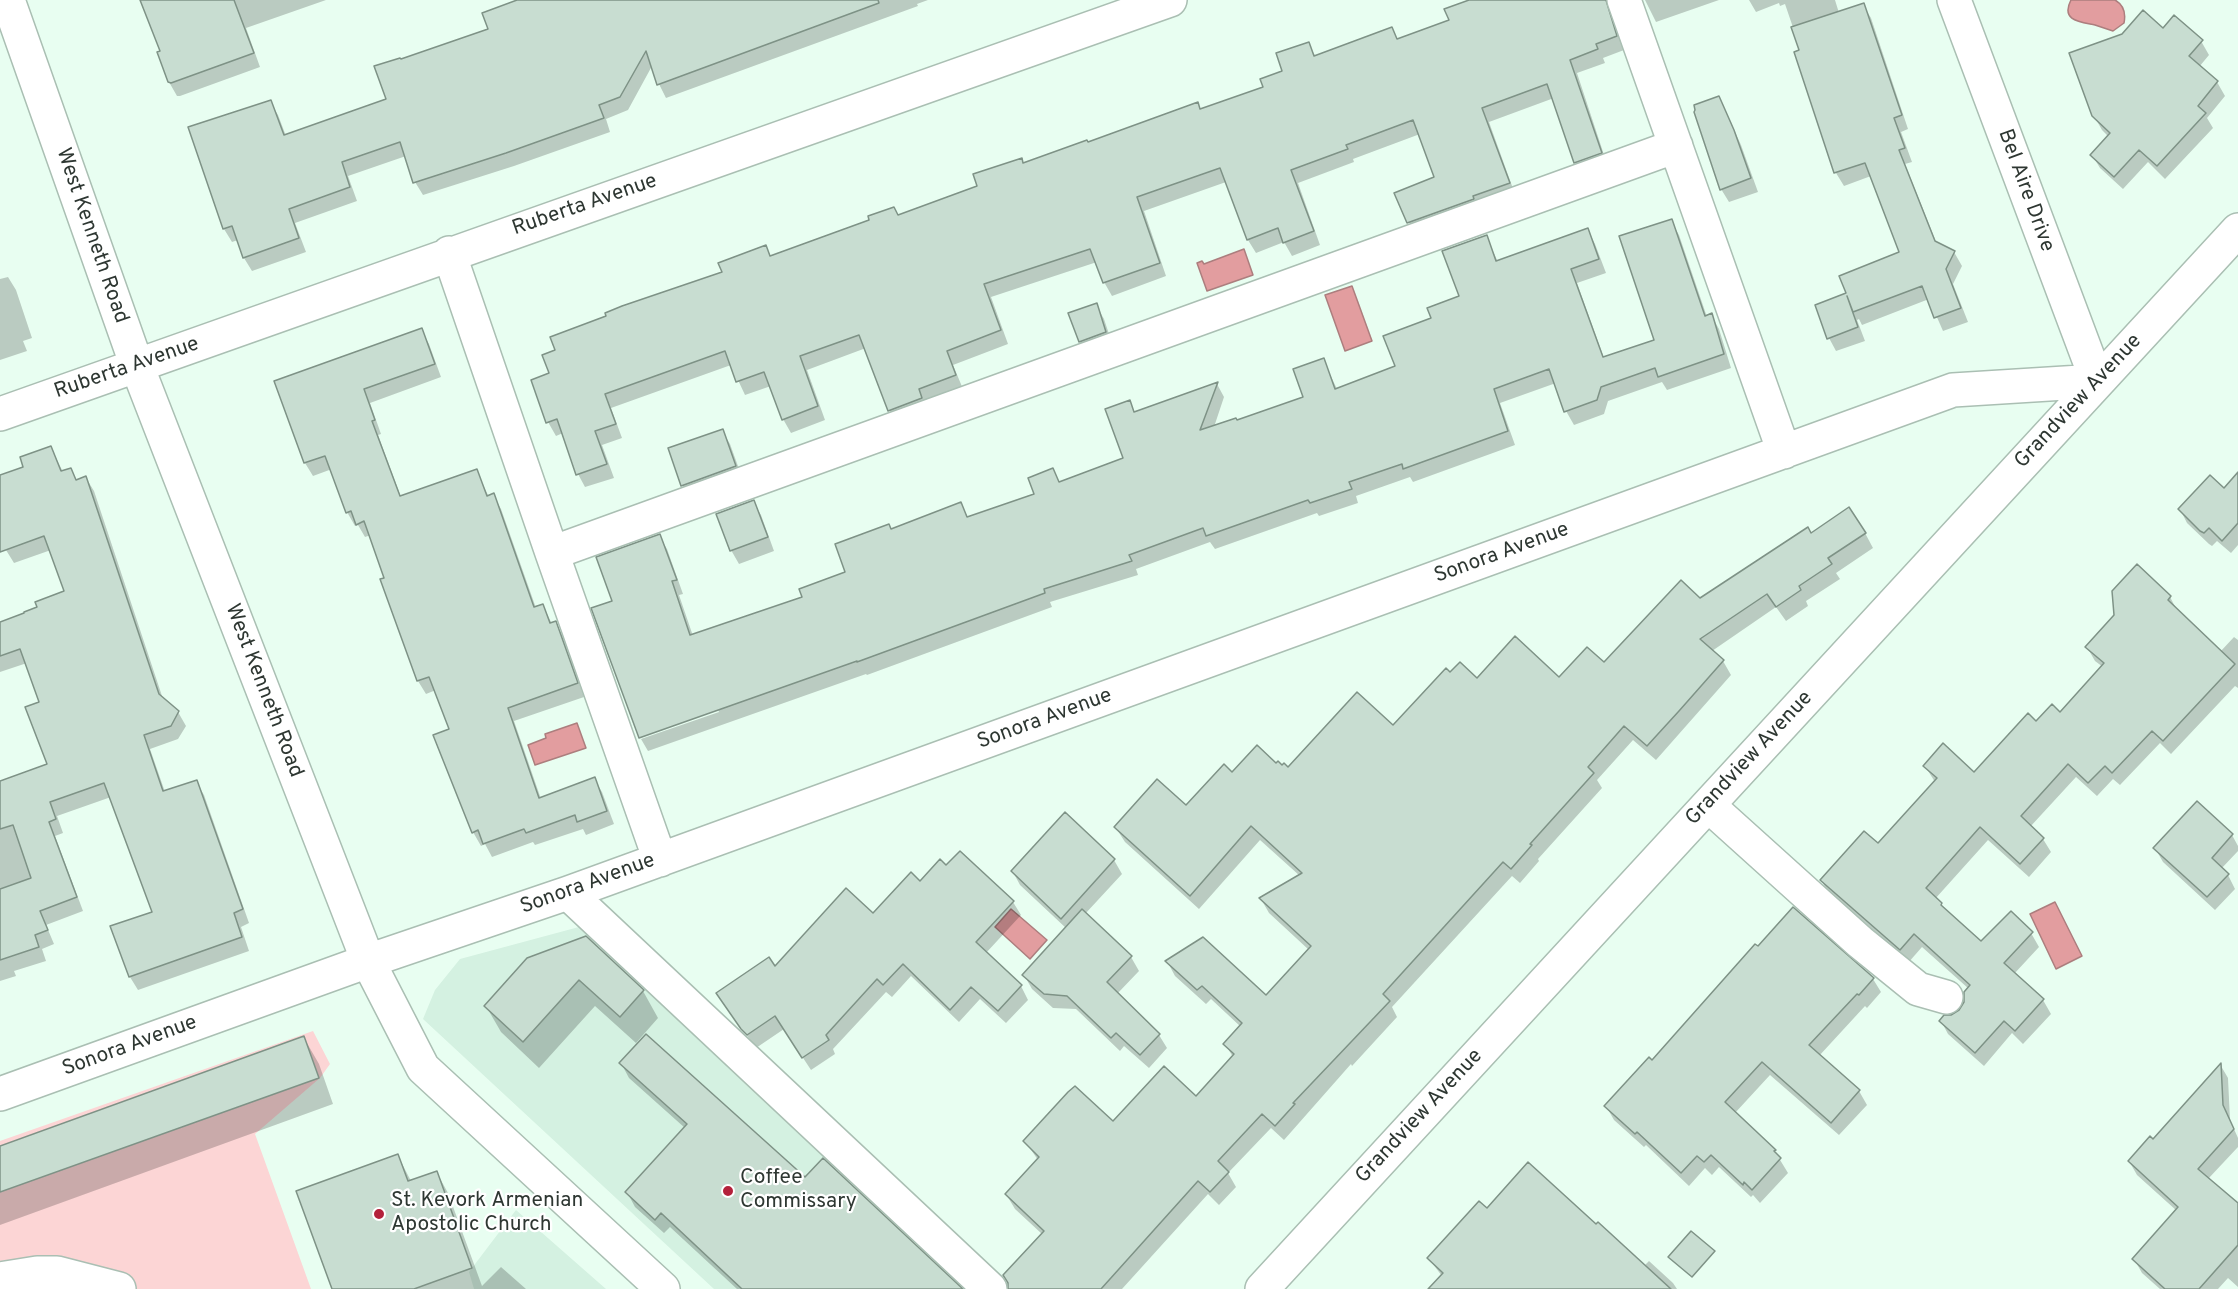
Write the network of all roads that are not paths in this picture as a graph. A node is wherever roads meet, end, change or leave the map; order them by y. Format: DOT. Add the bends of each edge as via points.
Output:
graph roads {
  1 [pos="8,0"];
  2 [pos="1170,0"];
  3 [pos="1624,0"];
  4 [pos="1954,0"];
  5 [pos="1676,146"];
  6 [pos="2238,230"];
  7 [pos="450,253"];
  8 [pos="137,366"];
  9 [pos="2097,381"];
  10 [pos="0,414"];
  11 [pos="1784,452"];
  12 [pos="552,553"];
  13 [pos="1708,805"];
  14 [pos="660,860"];
  15 [pos="568,893"];
  16 [pos="368,961"];
  17 [pos="1946,997"];
  18 [pos="0,1094"];
  19 [pos="0,1279"];
  20 [pos="119,1289"];
  21 [pos="663,1289"];
  22 [pos="990,1289"];
  23 [pos="1262,1289"];
  1 -- 8 [label="street, West Kenneth Road"];
  2 -- 7 [label="street, Ruberta Avenue"];
  3 -- 5 [label="street"];
  4 -- 9 [label="street, Bel Aire Drive"];
  5 -- 11 [label="street"];
  5 -- 12 [label="street"];
  6 -- 9 [label="street, Grandview Avenue"];
  7 -- 8 [label="street, Ruberta Avenue"];
  7 -- 12 [label="street"];
  8 -- 10 [label="street, Ruberta Avenue"];
  8 -- 16 [label="street, West Kenneth Road"];
  9 -- 11 [label="street, Sonora Avenue" via="1953,390"];
  9 -- 13 [label="street, Grandview Avenue"];
  11 -- 14 [label="street, Sonora Avenue"];
  12 -- 14 [label="street"];
  13 -- 17 [label="street" via="1918,989"];
  13 -- 23 [label="street, Grandview Avenue"];
  14 -- 15 [label="street, Sonora Avenue"];
  15 -- 16 [label="street, Sonora Avenue"];
  15 -- 22 [label="street"];
  16 -- 18 [label="street, Sonora Avenue"];
  16 -- 21 [label="street, West Kenneth Road" via="423,1068"];
  19 -- 20 [label="street" via="57,1273"];
}
